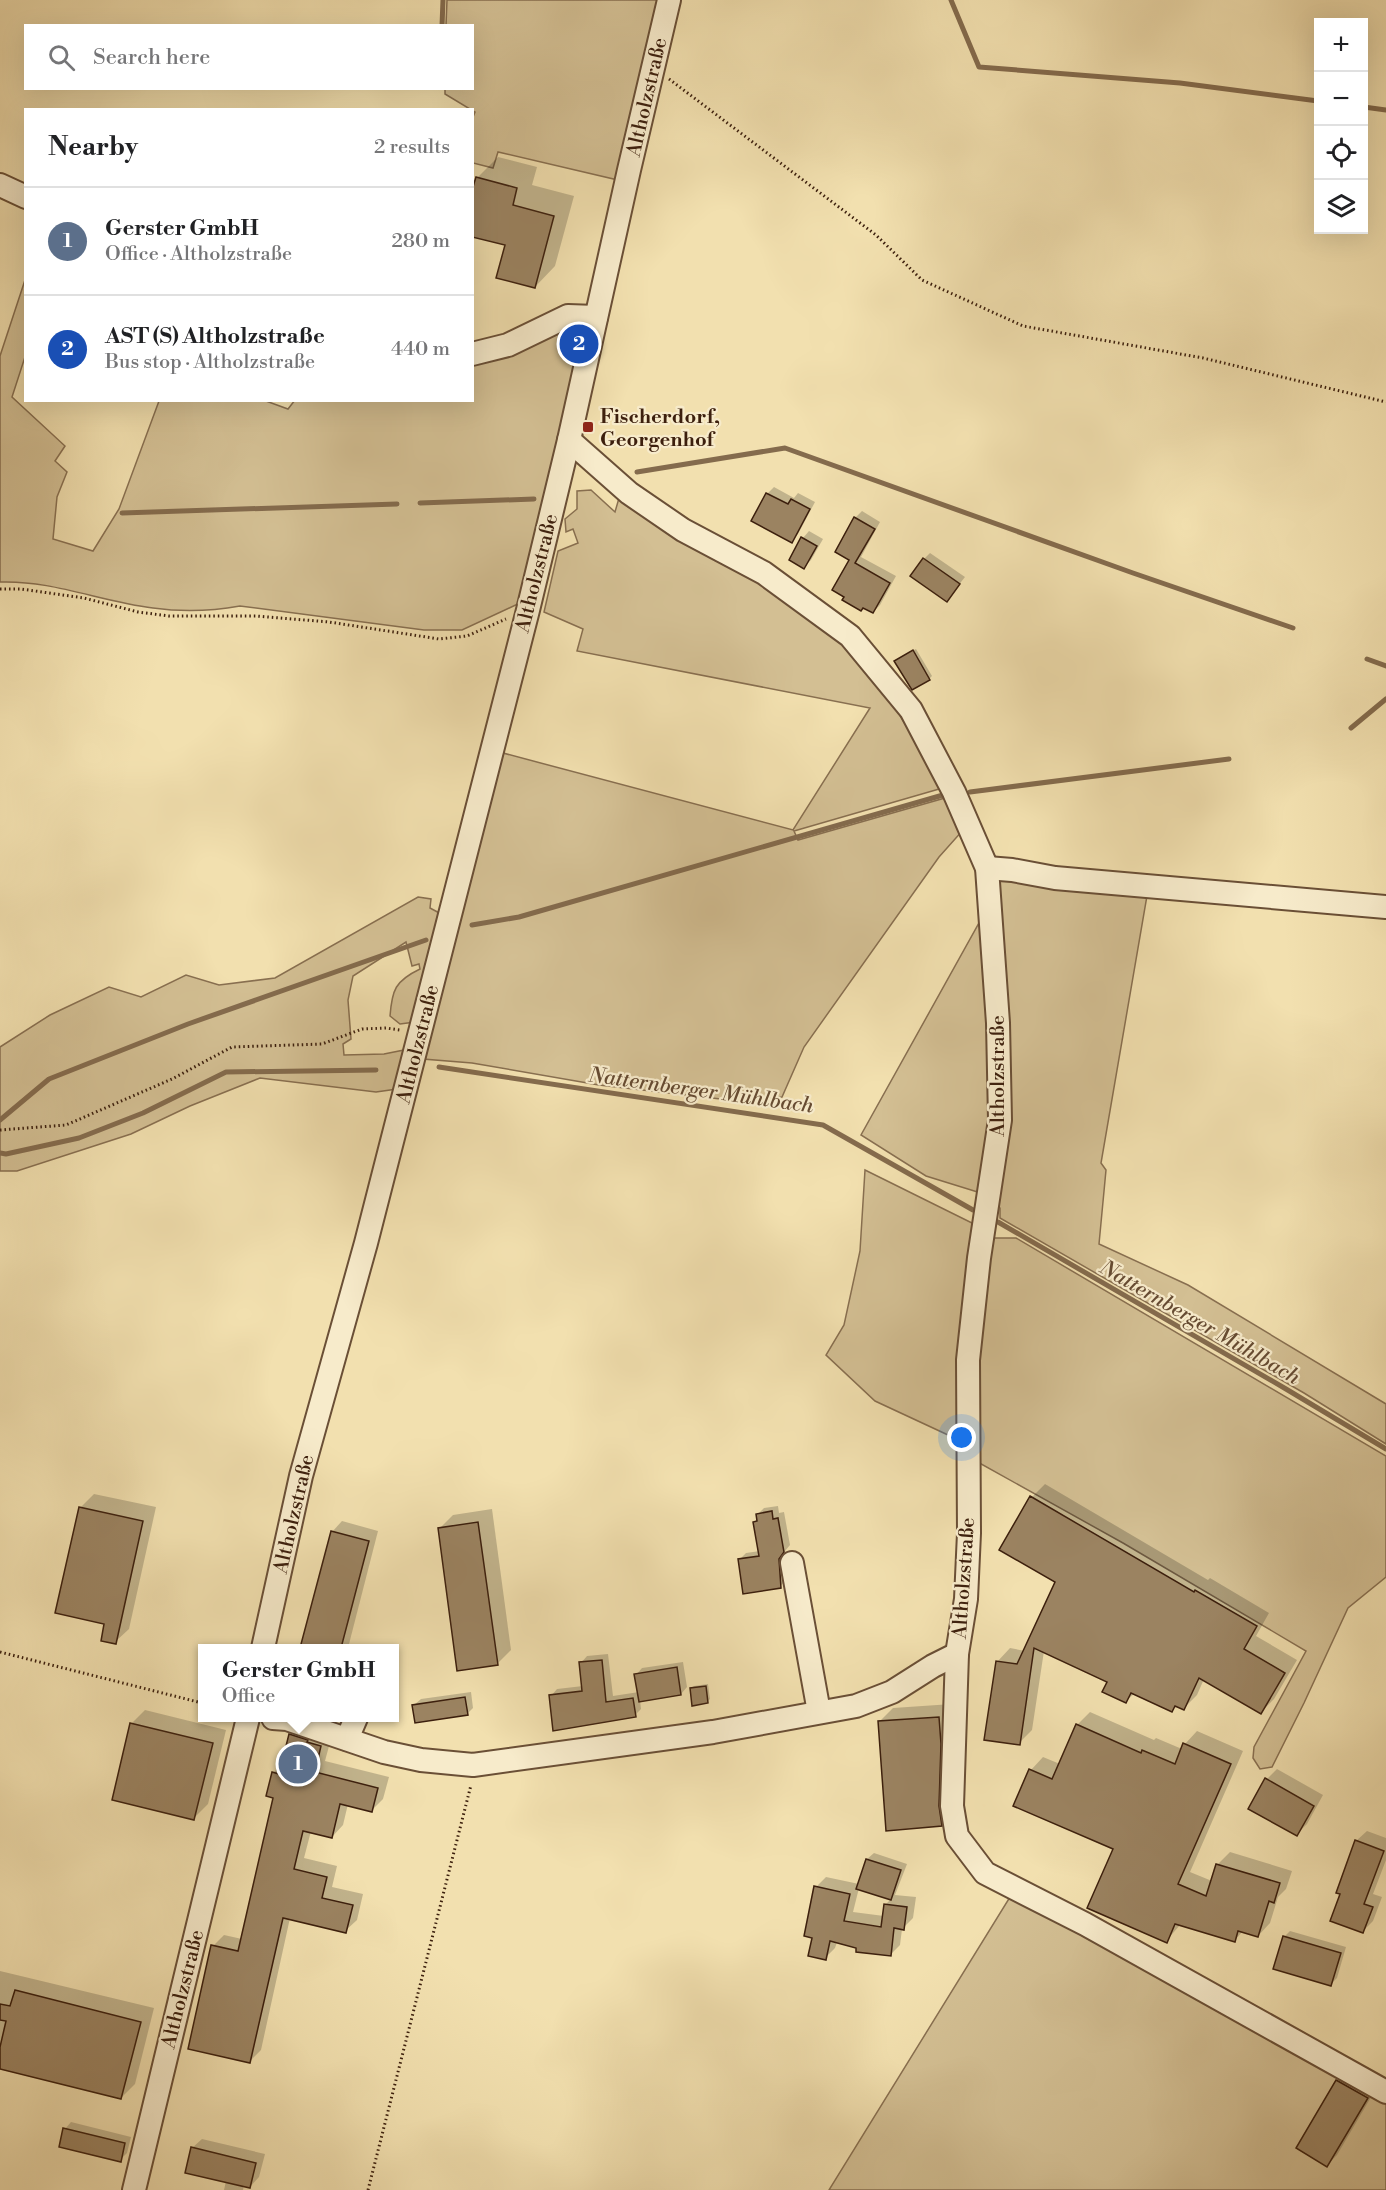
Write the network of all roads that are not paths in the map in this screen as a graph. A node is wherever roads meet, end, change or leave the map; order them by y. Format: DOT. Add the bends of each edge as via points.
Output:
graph roads {
  1 [pos="669,0"];
  2 [pos="0,185"];
  3 [pos="24,196"];
  4 [pos="596,317"];
  5 [pos="474,354"];
  6 [pos="569,440"];
  7 [pos="987,868"];
  8 [pos="1386,907"];
  9 [pos="792,1563"];
  10 [pos="264,1644"];
  11 [pos="957,1654"];
  12 [pos="819,1712"];
  13 [pos="247,1722"];
  14 [pos="296,1722"];
  15 [pos="354,1722"];
  16 [pos="347,1739"];
  17 [pos="1386,2092"];
  18 [pos="134,2190"];
  1 -- 4 [label="street, Altholzstraße"];
  2 -- 3 [label="street"];
  4 -- 5 [label="street" via="568,316 508,345"];
  4 -- 6 [label="street, Altholzstraße"];
  6 -- 7 [label="street, Altholzstraße" via="629,493 683,530 764,573 850,636 911,710 954,792"];
  6 -- 10 [label="street, Altholzstraße" via="366,1243 301,1476"];
  7 -- 8 [label="street" via="1078,880"];
  7 -- 11 [label="street, Altholzstraße" via="1000,1120 968,1360 969,1533 966,1599"];
  9 -- 12 [label="street"];
  11 -- 12 [label="street, Altholzstraße" via="892,1692 856,1706"];
  11 -- 17 [label="street" via="952,1806 957,1836 985,1873"];
  12 -- 16 [label="street, Altholzstraße" via="713,1732 473,1765 421,1760"];
  13 -- 18 [label="street, Altholzstraße"];
  14 -- 16 [label="street, Altholzstraße"];
  15 -- 16 [label="street"];
}
